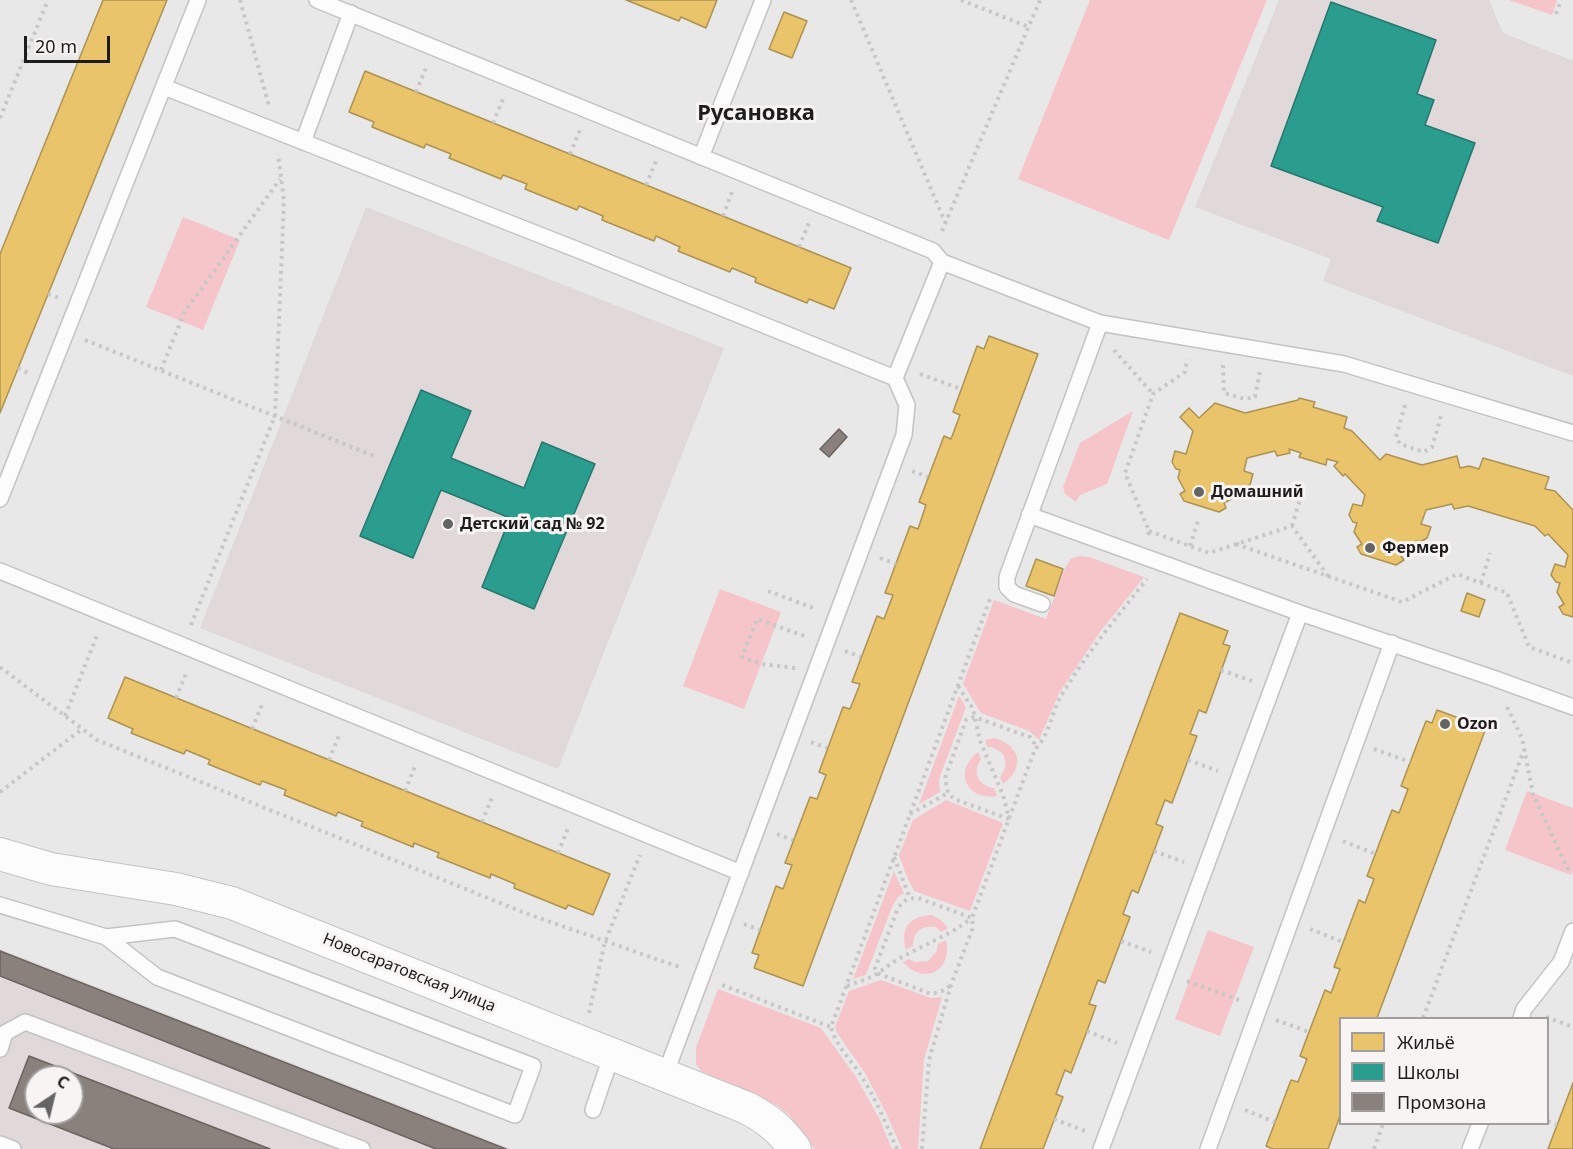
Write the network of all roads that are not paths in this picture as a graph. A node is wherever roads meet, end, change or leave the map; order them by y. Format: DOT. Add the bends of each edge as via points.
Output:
graph roads {
  1 [pos="198,0"];
  2 [pos="317,0"];
  3 [pos="763,0"];
  4 [pos="351,13"];
  5 [pos="164,87"];
  6 [pos="303,142"];
  7 [pos="701,157"];
  8 [pos="937,257"];
  9 [pos="1099,326"];
  10 [pos="897,372"];
  11 [pos="1573,433"];
  12 [pos="0,499"];
  13 [pos="1029,515"];
  14 [pos="0,571"];
  15 [pos="1042,604"];
  16 [pos="1300,613"];
  17 [pos="1392,644"];
  18 [pos="1573,707"];
  19 [pos="0,854"];
  20 [pos="741,873"];
  21 [pos="0,905"];
  22 [pos="1573,931"];
  23 [pos="106,937"];
  24 [pos="1522,1014"];
  25 [pos="0,1049"];
  26 [pos="612,1054"];
  27 [pos="665,1076"];
  28 [pos="593,1110"];
  29 [pos="1480,1125"];
  30 [pos="0,1144"];
  31 [pos="1103,1144"];
  32 [pos="13,1149"];
  33 [pos="362,1149"];
  34 [pos="795,1149"];
  35 [pos="1208,1149"];
  36 [pos="1470,1149"];
  1 -- 5 [label="lane"];
  2 -- 4 [label="lane"];
  3 -- 7 [label="lane"];
  4 -- 6 [label="lane"];
  4 -- 7 [label="lane"];
  5 -- 6 [label="lane"];
  5 -- 12 [label="lane"];
  6 -- 10 [label="lane"];
  7 -- 8 [label="lane"];
  8 -- 9 [label="lane"];
  8 -- 10 [label="lane"];
  9 -- 11 [label="lane" via="1344,364"];
  9 -- 13 [label="lane"];
  10 -- 20 [label="lane" via="907,405 904,435"];
  13 -- 15 [label="lane" via="1006,578 1007,587 1014,594"];
  13 -- 16 [label="lane"];
  14 -- 20 [label="lane"];
  16 -- 17 [label="lane"];
  16 -- 31 [label="lane"];
  17 -- 18 [label="lane"];
  17 -- 35 [label="lane"];
  19 -- 26 [label="street, Новосаратовская улица" via="51,869 176,889 232,903"];
  20 -- 27 [label="lane"];
  21 -- 23 [label="lane"];
  22 -- 24 [label="lane" via="1561,962"];
  23 -- 23 [label="lane" via="175,929 533,1066 515,1115 157,977"];
  25 -- 33 [label="lane" via="5,1033 25,1022"];
  26 -- 27 [label="street, Новосаратовская улица"];
  26 -- 28 [label="lane"];
  27 -- 34 [label="street, Новосаратовская улица" via="768,1119"];
  29 -- 36 [label="lane"];
  30 -- 32 [label="lane"];
}
